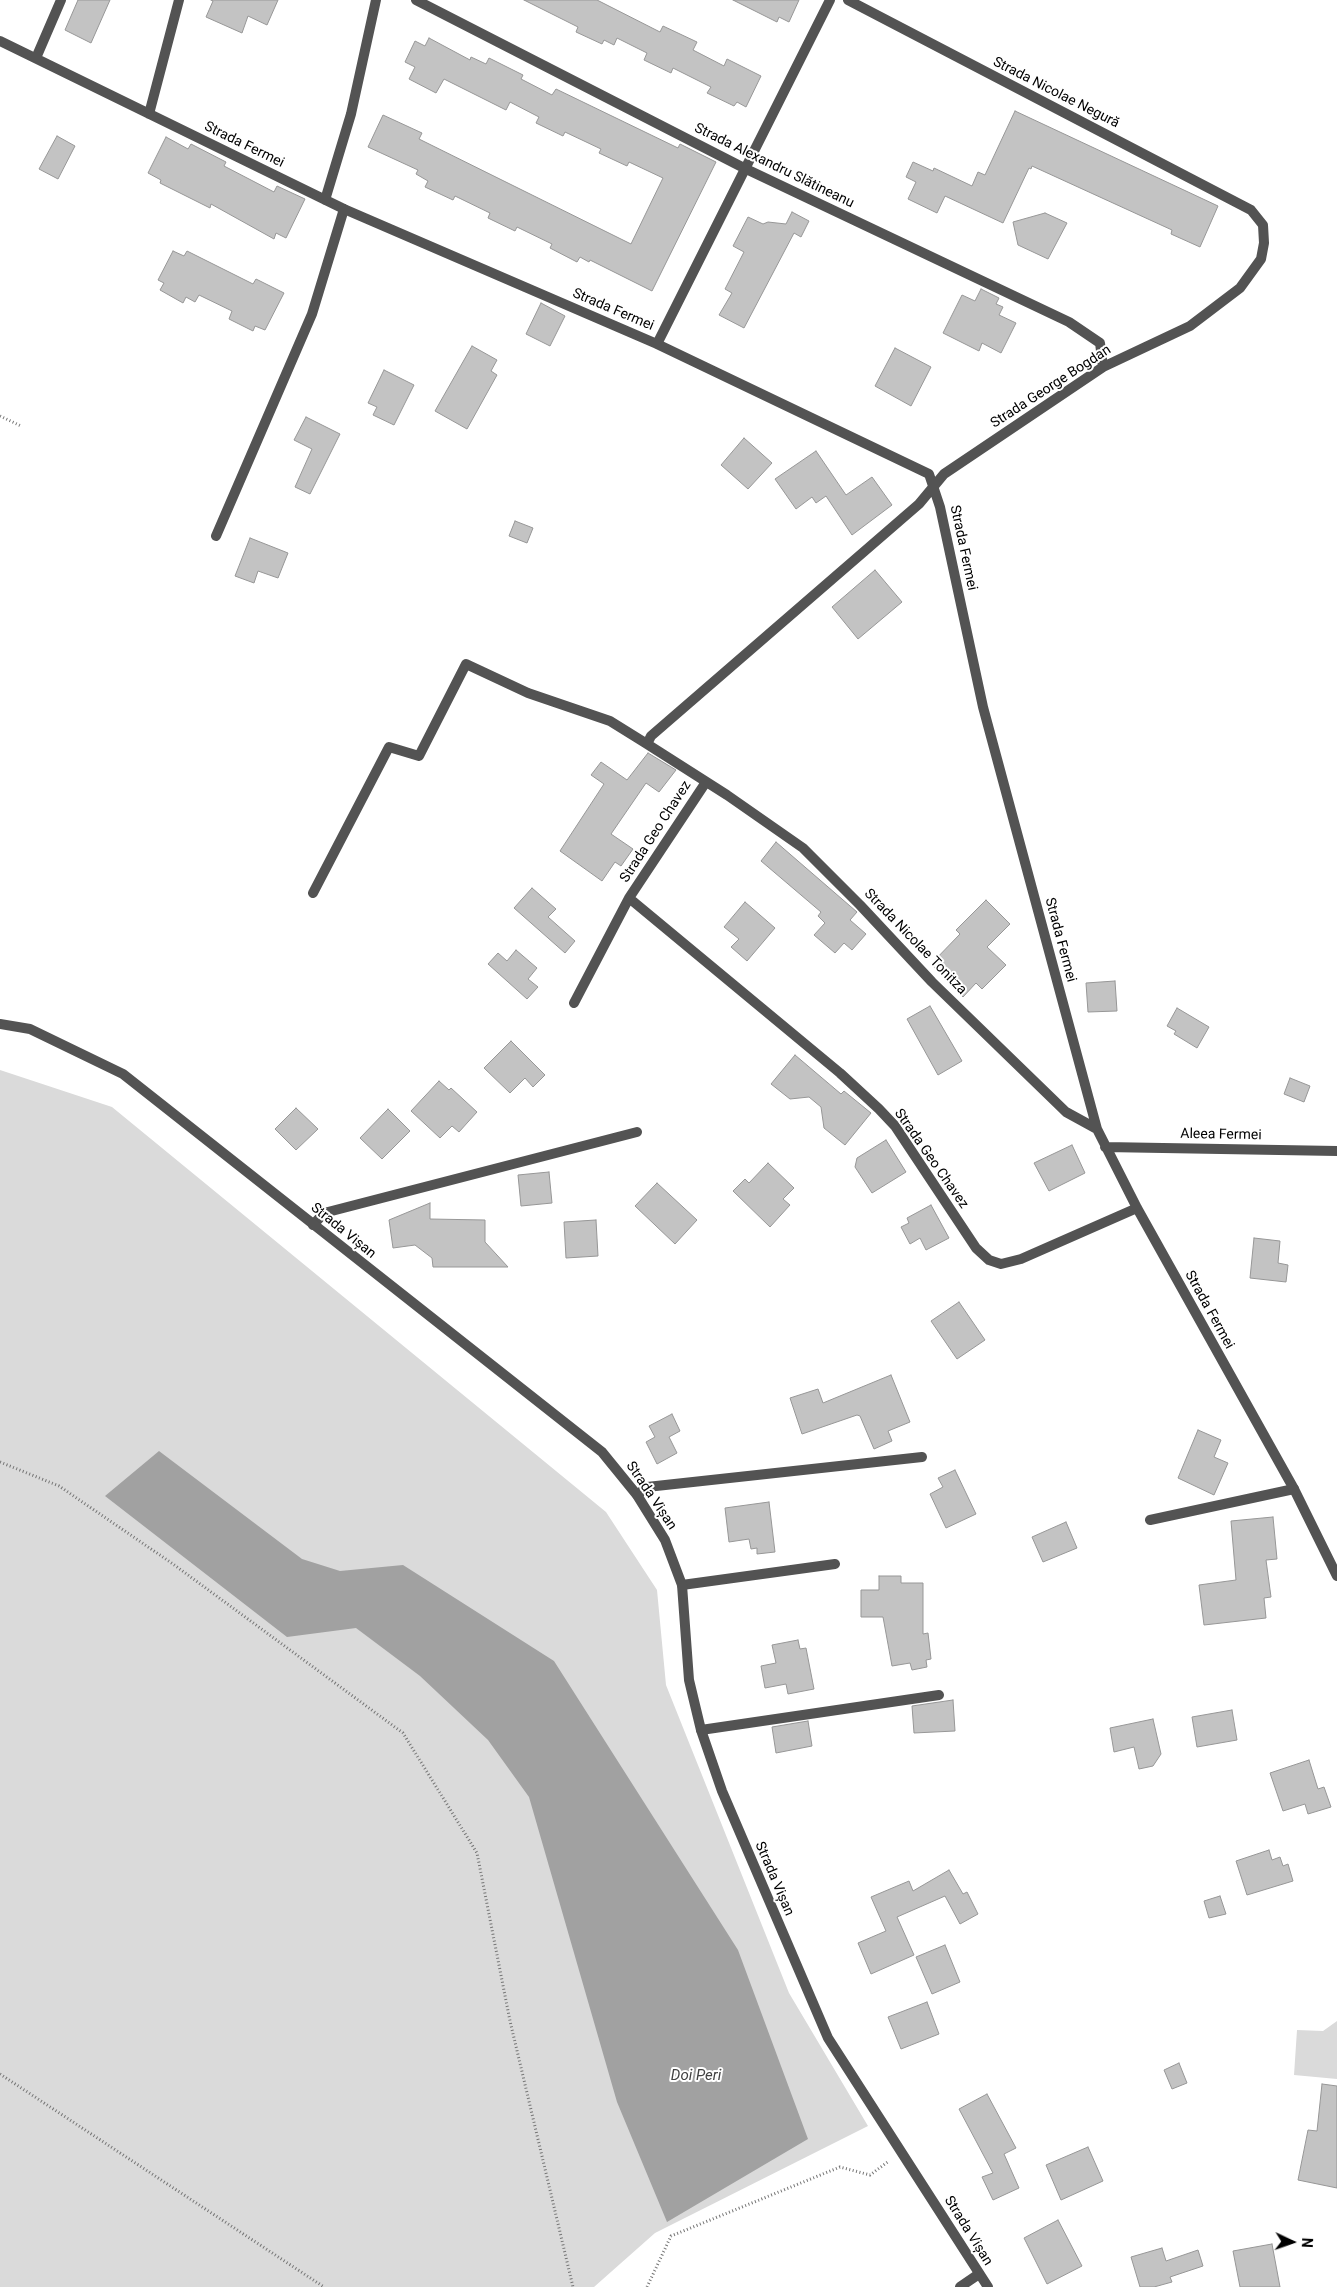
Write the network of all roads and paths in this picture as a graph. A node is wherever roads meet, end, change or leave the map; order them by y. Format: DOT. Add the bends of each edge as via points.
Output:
graph roads {
  1 [pos="60,0"];
  2 [pos="179,0"];
  3 [pos="376,0"];
  4 [pos="416,0"];
  5 [pos="830,0"];
  6 [pos="848,0"];
  7 [pos="0,42"];
  8 [pos="36,58"];
  9 [pos="149,114"];
  10 [pos="744,168"];
  11 [pos="325,200"];
  12 [pos="344,209"];
  13 [pos="1252,210"];
  14 [pos="657,344"];
  15 [pos="1103,367"];
  16 [pos="0,416"];
  17 [pos="21,426"];
  18 [pos="934,486"];
  19 [pos="216,536"];
  20 [pos="647,744"];
  21 [pos="706,782"];
  22 [pos="313,893"];
  23 [pos="629,898"];
  24 [pos="574,1003"];
  25 [pos="0,1024"];
  26 [pos="1097,1129"];
  27 [pos="637,1132"];
  28 [pos="1105,1146"];
  29 [pos="1337,1151"];
  30 [pos="1137,1208"];
  31 [pos="313,1225"];
  32 [pos="922,1457"];
  33 [pos="0,1462"];
  34 [pos="1294,1489"];
  35 [pos="637,1495"];
  36 [pos="1150,1520"];
  37 [pos="835,1564"];
  38 [pos="1337,1576"];
  39 [pos="682,1585"];
  40 [pos="939,1695"];
  41 [pos="701,1730"];
  42 [pos="0,2074"];
  43 [pos="902,2152"];
  44 [pos="980,2274"];
  45 [pos="324,2287"];
  46 [pos="573,2287"];
  47 [pos="647,2287"];
  48 [pos="960,2287"];
  49 [pos="988,2287"];
  1 -- 8 [label="street"];
  2 -- 9 [label="street"];
  3 -- 11 [label="street" via="351,114"];
  4 -- 10 [label="street, Strada Alexandru Slătineanu"];
  5 -- 10 [label="street"];
  6 -- 13 [label="street, Strada Nicolae Negură"];
  7 -- 8 [label="street, Strada Fermei"];
  8 -- 9 [label="street, Strada Fermei"];
  9 -- 11 [label="street, Strada Fermei"];
  10 -- 14 [label="street"];
  10 -- 15 [label="street, Strada Alexandru Slătineanu" via="1069,322 1100,343"];
  11 -- 12 [label="street, Strada Fermei"];
  12 -- 14 [label="street, Strada Fermei"];
  12 -- 19 [label="street" via="312,314"];
  13 -- 15 [label="street, Strada George Bogdan" via="1263,225 1264,243 1261,259 1240,288 1190,326"];
  14 -- 18 [label="street, Strada Fermei" via="929,474"];
  15 -- 18 [label="street, Strada George Bogdan" via="944,474"];
  16 -- 17 [label="path"];
  18 -- 20 [label="street, Strada George Bogdan" via="919,504 651,736"];
  18 -- 26 [label="street, Strada Fermei" via="984,707"];
  20 -- 21 [label="street, Strada Nicolae Tonitza"];
  20 -- 22 [label="street, Strada Nicolae Tonitza" via="610,721 528,693 466,664 418,756 389,747"];
  21 -- 23 [label="street, Strada Geo Chavez"];
  21 -- 26 [label="street, Strada Nicolae Tonitza" via="804,848 932,982 1066,1112"];
  23 -- 24 [label="street, Strada Geo Chavez"];
  23 -- 30 [label="street, Strada Geo Chavez" via="879,1109 895,1126 976,1248 989,1260 1002,1264 1021,1259"];
  25 -- 31 [label="street, Strada Vișan" via="30,1029 122,1074"];
  26 -- 28 [label="street, Strada Fermei"];
  27 -- 31 [label="street" via="324,1213"];
  28 -- 29 [label="street, Aleea Fermei"];
  28 -- 30 [label="street, Strada Fermei"];
  30 -- 34 [label="street, Strada Fermei"];
  31 -- 35 [label="street, Strada Vișan" via="602,1452"];
  32 -- 35 [label="street" via="648,1487"];
  33 -- 46 [label="path" via="59,1486 173,1564 403,1733 476,1853 510,2021"];
  34 -- 36 [label="street"];
  34 -- 38 [label="street, Strada Fermei"];
  35 -- 39 [label="street, Strada Vișan" via="665,1540"];
  37 -- 39 [label="street"];
  39 -- 41 [label="street, Strada Vișan" via="689,1680"];
  40 -- 41 [label="street"];
  41 -- 43 [label="street, Strada Vișan" via="722,1791 828,2038"];
  42 -- 45 [label="path"];
  43 -- 44 [label="street, Strada Vișan"];
  43 -- 47 [label="path" via="870,2175 840,2167 671,2236"];
  44 -- 48 [label="street"];
  44 -- 49 [label="street, Strada Vișan"];
}
